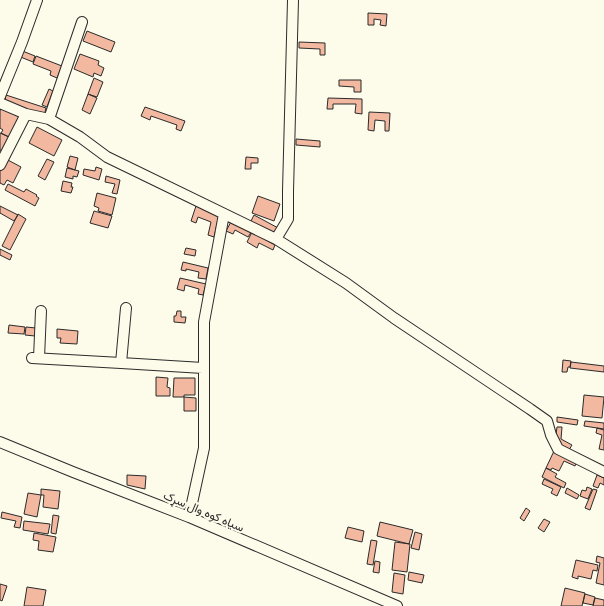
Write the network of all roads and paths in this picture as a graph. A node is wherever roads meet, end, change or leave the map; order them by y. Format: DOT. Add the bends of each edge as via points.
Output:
graph roads {
  1 [pos="37,0"];
  2 [pos="293,0"];
  3 [pos="82,22"];
  4 [pos="0,96"];
  5 [pos="0,103"];
  6 [pos="26,114"];
  7 [pos="49,119"];
  8 [pos="0,165"];
  9 [pos="224,214"];
  10 [pos="276,240"];
  11 [pos="126,308"];
  12 [pos="41,311"];
  13 [pos="121,363"];
  14 [pos="203,368"];
  15 [pos="0,442"];
  16 [pos="604,472"];
  17 [pos="189,517"];
  18 [pos="397,606"];
  1 -- 4 [label="street"];
  2 -- 10 [label="street" via="288,219"];
  3 -- 7 [label="street"];
  5 -- 6 [label="street"];
  6 -- 7 [label="street"];
  6 -- 8 [label="street"];
  7 -- 9 [label="street" via="107,157"];
  9 -- 10 [label="street"];
  9 -- 14 [label="street" via="204,322"];
  10 -- 16 [label="street" via="346,283 547,421 558,449"];
  11 -- 13 [label="street"];
  12 -- 13 [label="street" via="35,358"];
  13 -- 14 [label="street"];
  14 -- 17 [label="street" via="204,448"];
  15 -- 17 [label="street, سیاه کوه وال سړک"];
  17 -- 18 [label="street, سیاه کوه وال سړک"];
}
